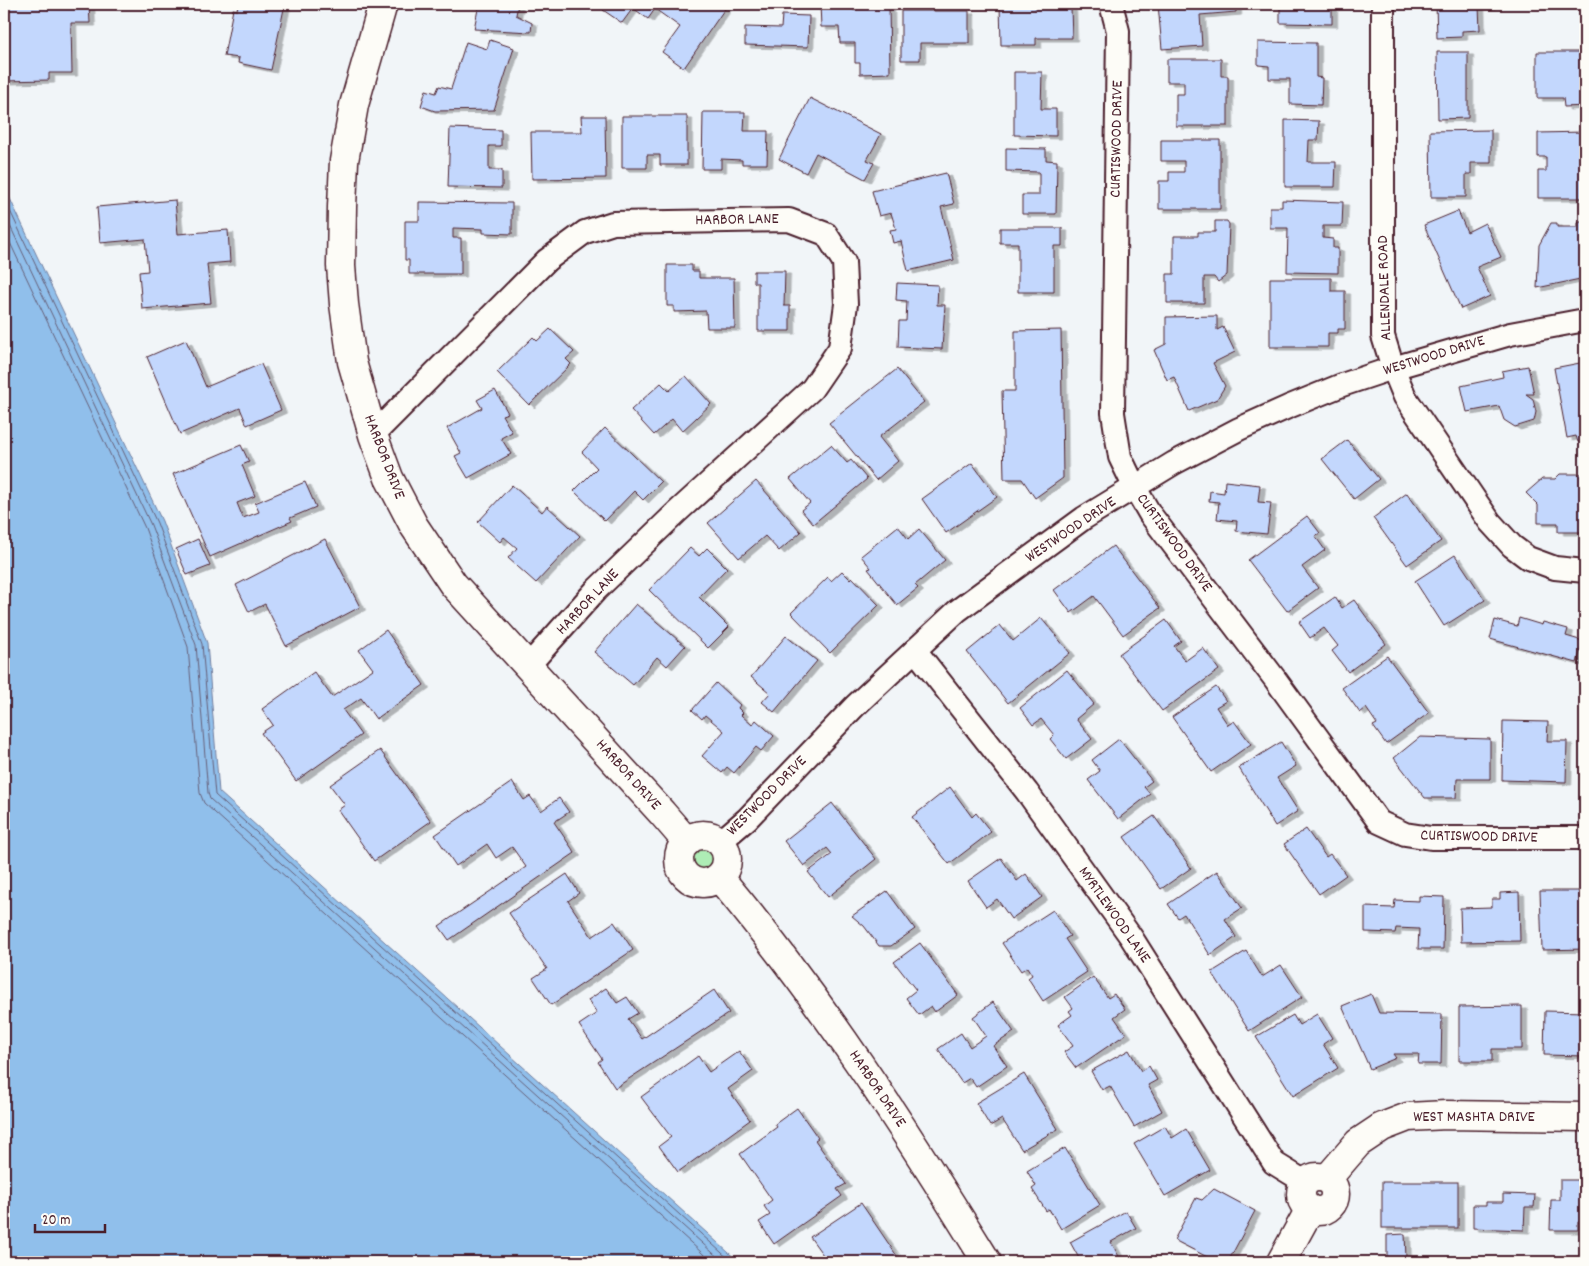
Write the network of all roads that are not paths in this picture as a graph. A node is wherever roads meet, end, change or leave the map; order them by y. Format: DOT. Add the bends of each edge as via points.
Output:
graph roads {
  1 [pos="383,4"];
  2 [pos="1111,4"];
  3 [pos="1382,4"];
  4 [pos="1585,320"];
  5 [pos="1393,368"];
  6 [pos="373,435"];
  7 [pos="1135,488"];
  8 [pos="1585,571"];
  9 [pos="915,650"];
  10 [pos="528,666"];
  11 [pos="1585,838"];
  12 [pos="687,842"];
  13 [pos="720,842"];
  14 [pos="719,877"];
  15 [pos="1585,1117"];
  16 [pos="1314,1190"];
  17 [pos="987,1262"];
  18 [pos="1281,1262"];
  1 -- 6 [label="street, HARBOR DRIVE" via="354,105 344,161 342,207 344,304 352,362"];
  2 -- 7 [label="street, CURTISWOOD DRIVE" via="1118,31 1113,413 1120,457"];
  3 -- 5 [label="street, ALLENDALE ROAD" via="1383,336"];
  4 -- 5 [label="street, WESTWOOD DRIVE" via="1510,334"];
  5 -- 7 [label="street, WESTWOOD DRIVE" via="1342,385 1264,418 1174,463"];
  5 -- 8 [label="street, ALLENDALE ROAD" via="1410,405 1490,522 1512,546 1528,558 1555,568"];
  6 -- 10 [label="street, HARBOR DRIVE" via="389,478 414,526 453,584"];
  6 -- 10 [label="street, HARBOR LANE" via="547,260 585,232 613,223 789,220 826,234 844,262 846,304 840,348 812,389 596,590"];
  7 -- 9 [label="street, WESTWOOD DRIVE" via="1084,518 957,611"];
  7 -- 11 [label="street, CURTISWOOD DRIVE" via="1150,514 1379,822 1405,834 1431,838"];
  9 -- 13 [label="street, WESTWOOD DRIVE" via="855,706 747,819"];
  9 -- 16 [label="street, MYRTLEWOOD LANE" via="1027,792 1131,937 1274,1162"];
  10 -- 12 [label="street, HARBOR DRIVE"];
  12 -- 13 [label="street" via="700,835"];
  12 -- 14 [label="street" via="680,852 679,861 686,877 704,884"];
  13 -- 14 [label="street" via="728,856 727,866"];
  14 -- 17 [label="street, HARBOR DRIVE" via="840,1033"];
  15 -- 16 [label="street, WEST MASHTA DRIVE" via="1408,1117 1382,1127 1358,1143"];
  16 -- 18 [label="street, WEST MASHTA DRIVE"];
}
